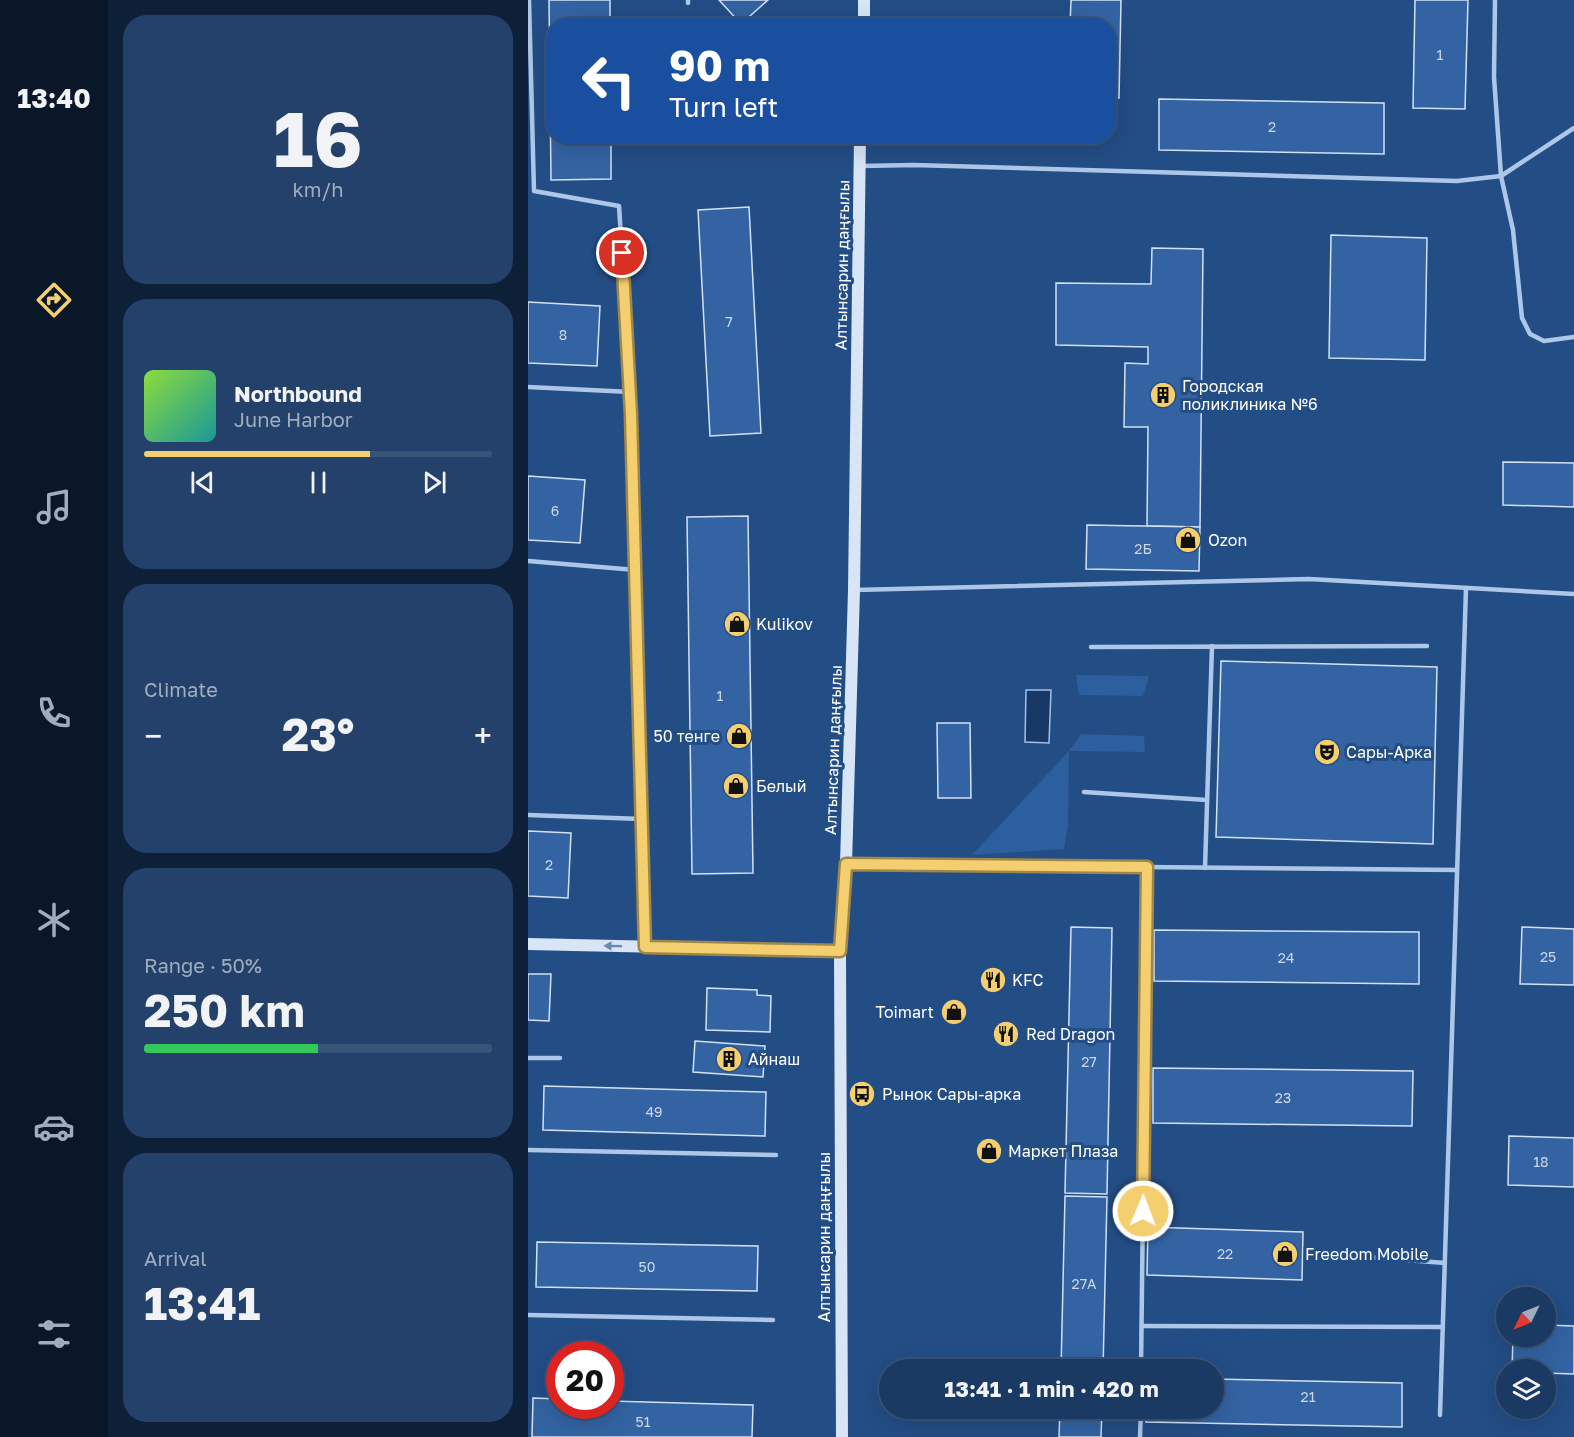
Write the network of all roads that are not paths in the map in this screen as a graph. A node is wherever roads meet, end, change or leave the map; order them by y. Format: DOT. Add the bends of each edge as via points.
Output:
graph roads {
  1 [pos="529,0"];
  2 [pos="864,0"];
  3 [pos="1495,0"];
  4 [pos="864,18"];
  5 [pos="1574,128"];
  6 [pos="860,144"];
  7 [pos="860,166"];
  8 [pos="1502,176"];
  9 [pos="1574,337"];
  10 [pos="528,387"];
  11 [pos="631,392"];
  12 [pos="528,561"];
  13 [pos="636,570"];
  14 [pos="1466,588"];
  15 [pos="854,590"];
  16 [pos="1574,594"];
  17 [pos="1212,646"];
  18 [pos="1427,646"];
  19 [pos="1091,647"];
  20 [pos="1084,792"];
  21 [pos="1207,800"];
  22 [pos="528,815"];
  23 [pos="642,819"];
  24 [pos="846,864"];
  25 [pos="1147,867"];
  26 [pos="1205,868"];
  27 [pos="1457,870"];
  28 [pos="528,944"];
  29 [pos="645,947"];
  30 [pos="840,951"];
  31 [pos="528,1058"];
  32 [pos="560,1058"];
  33 [pos="528,1150"];
  34 [pos="776,1155"];
  35 [pos="1368,1257"];
  36 [pos="1445,1263"];
  37 [pos="528,1316"];
  38 [pos="773,1320"];
  39 [pos="1142,1326"];
  40 [pos="1443,1327"];
  41 [pos="1141,1359"];
  42 [pos="1440,1415"];
  43 [pos="1141,1419"];
  44 [pos="842,1437"];
  45 [pos="1140,1437"];
  1 -- 11 [label="lane" via="534,191 619,206"];
  2 -- 4 [label="main road"];
  3 -- 8 [label="lane" via="1494,77"];
  5 -- 8 [label="lane"];
  6 -- 7 [label="main road, Алтынсарин даңғылы"];
  7 -- 8 [label="lane" via="1457,181"];
  7 -- 15 [label="main road, Алтынсарин даңғылы"];
  8 -- 9 [label="lane" via="1513,230 1522,318 1530,334 1544,341"];
  10 -- 11 [label="lane"];
  11 -- 13 [label="lane"];
  12 -- 13 [label="lane"];
  13 -- 23 [label="lane"];
  14 -- 15 [label="lane" via="1309,579"];
  14 -- 16 [label="lane"];
  14 -- 27 [label="lane"];
  15 -- 24 [label="main road, Алтынсарин даңғылы"];
  17 -- 18 [label="lane"];
  17 -- 19 [label="lane"];
  17 -- 21 [label="lane"];
  20 -- 21 [label="lane"];
  21 -- 26 [label="lane"];
  22 -- 23 [label="lane"];
  23 -- 29 [label="lane"];
  24 -- 25 [label="lane"];
  24 -- 30 [label="main road, Алтынсарин даңғылы"];
  25 -- 26 [label="lane"];
  25 -- 39 [label="lane"];
  26 -- 27 [label="lane"];
  27 -- 36 [label="lane"];
  29 -- 28 [label="main road, one-way"];
  29 -- 30 [label="main road"];
  30 -- 44 [label="main road, Алтынсарин даңғылы"];
  31 -- 32 [label="lane"];
  33 -- 34 [label="lane"];
  35 -- 36 [label="lane"];
  36 -- 40 [label="lane"];
  37 -- 38 [label="lane"];
  39 -- 40 [label="lane"];
  39 -- 41 [label="lane"];
  40 -- 42 [label="lane"];
  43 -- 45 [label="lane"];
}
